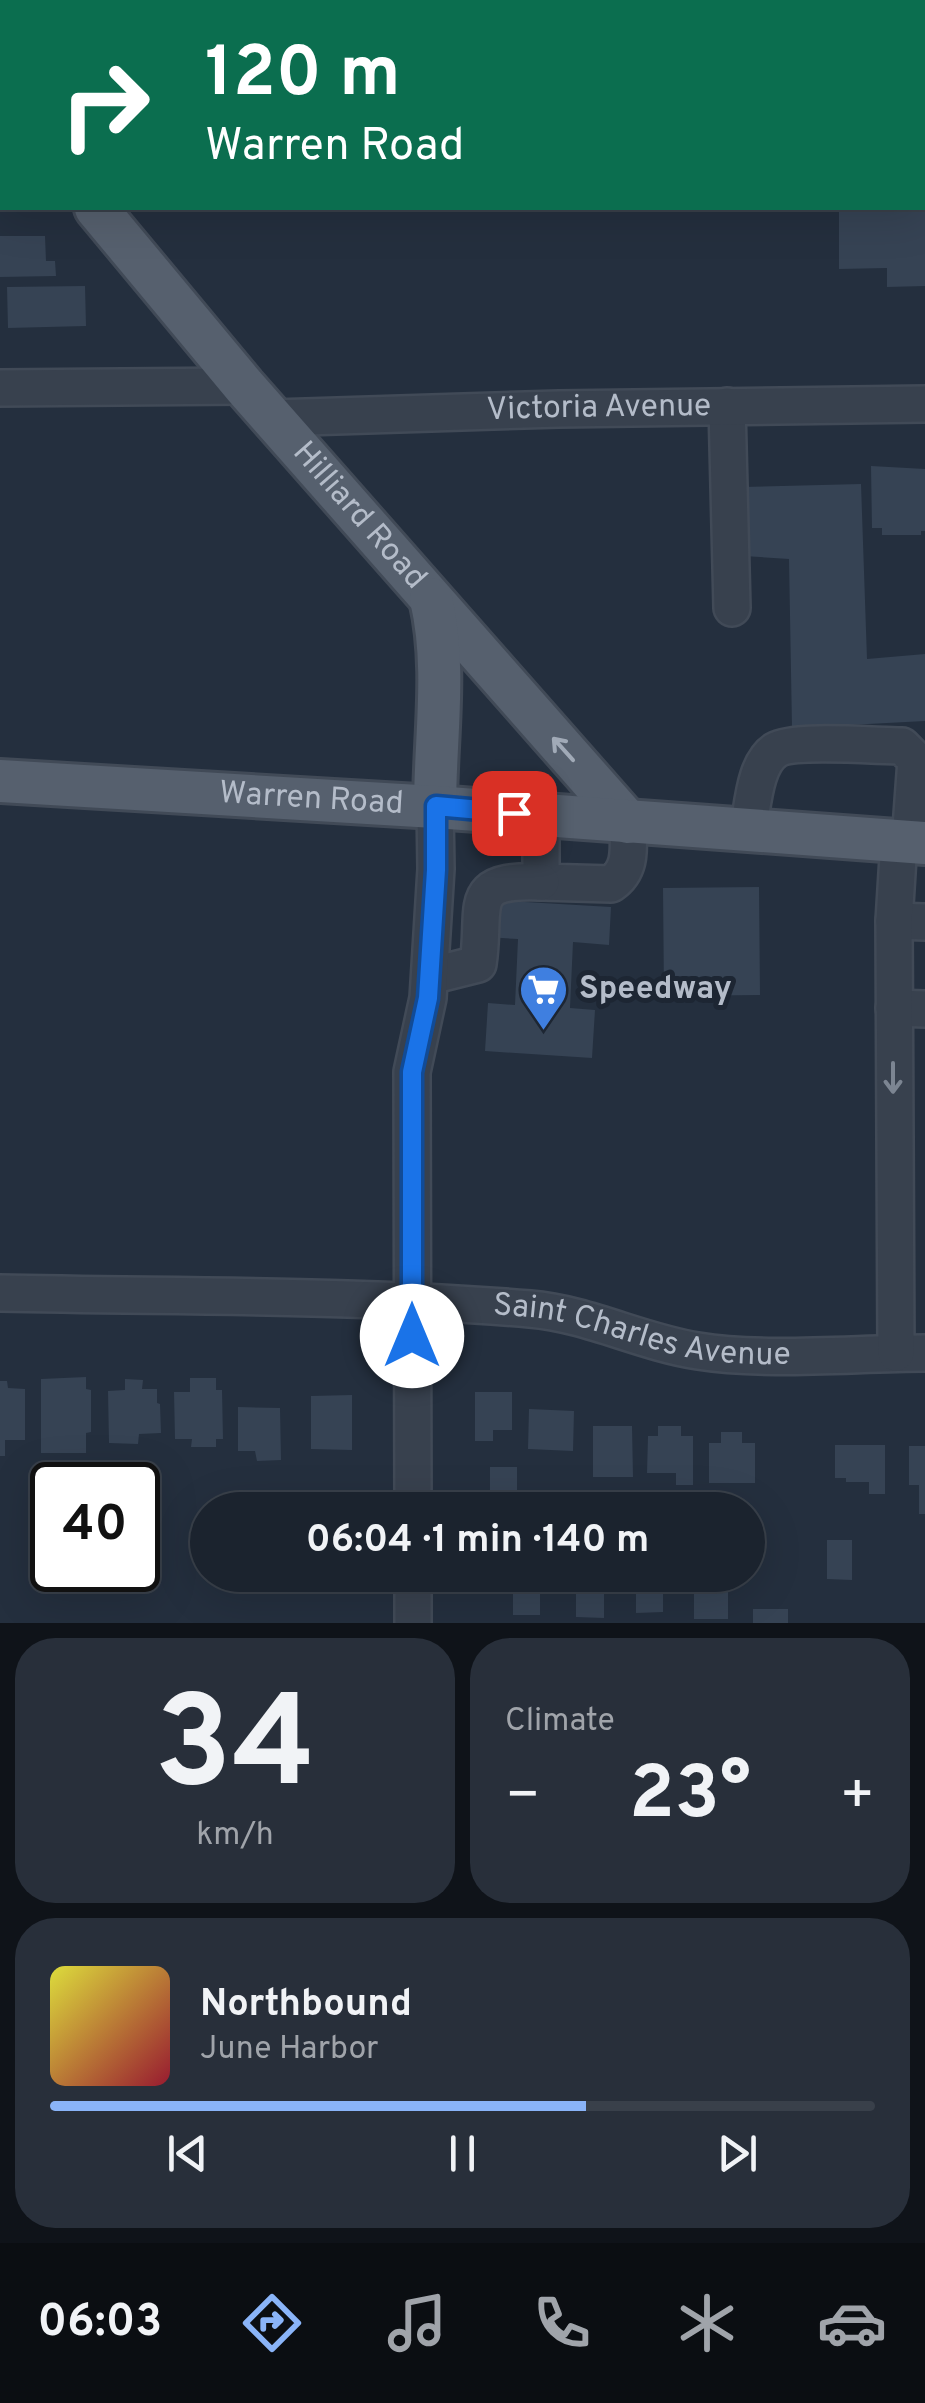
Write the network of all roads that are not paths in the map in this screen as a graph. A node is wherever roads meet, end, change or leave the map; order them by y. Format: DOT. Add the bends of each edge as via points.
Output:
graph roads {
  1 [pos="98,210"];
  2 [pos="244,386"];
  3 [pos="0,388"];
  4 [pos="925,404"];
  5 [pos="726,406"];
  6 [pos="274,418"];
  7 [pos="431,599"];
  8 [pos="732,608"];
  9 [pos="0,780"];
  10 [pos="436,806"];
  11 [pos="541,816"];
  12 [pos="628,822"];
  13 [pos="748,830"];
  14 [pos="911,842"];
  15 [pos="541,882"];
  16 [pos="909,921"];
  17 [pos="430,976"];
  18 [pos="909,1008"];
  19 [pos="0,1293"];
  20 [pos="412,1302"];
  21 [pos="911,1353"];
  22 [pos="413,1492"];
  23 [pos="413,1592"];
  24 [pos="414,1623"];
  1 -- 2 [label="main road, Hilliard Road"];
  2 -- 3 [label="street"];
  2 -- 6 [label="main road, Hilliard Road"];
  4 -- 5 [label="street, Victoria Avenue"];
  5 -- 6 [label="street, Victoria Avenue"];
  5 -- 8 [label="street"];
  6 -- 7 [label="main road, Hilliard Road"];
  7 -- 10 [label="main road" via="440,662"];
  12 -- 7 [label="main road, Hilliard Road, one-way"];
  9 -- 10 [label="main road, Warren Road"];
  10 -- 11 [label="main road, Warren Road"];
  10 -- 17 [label="street"];
  11 -- 12 [label="main road, Warren Road"];
  11 -- 15 [label="street"];
  12 -- 13 [label="main road, Warren Road"];
  12 -- 15 [label="street" via="626,867 611,884"];
  13 -- 14 [label="main road, Warren Road"];
  13 -- 14 [label="street" via="760,773 774,751 793,745 902,746 916,760"];
  14 -- 16 [label="street"];
  15 -- 17 [label="street" via="509,881 490,889 483,898 478,964"];
  16 -- 18 [label="street"];
  17 -- 20 [label="street" via="412,1072"];
  18 -- 21 [label="street, one-way"];
  19 -- 20 [label="street, Saint Charles Avenue"];
  20 -- 21 [label="street, Saint Charles Avenue" via="560,1313 726,1355"];
  20 -- 22 [label="street"];
  23 -- 24 [label="street"];
}
